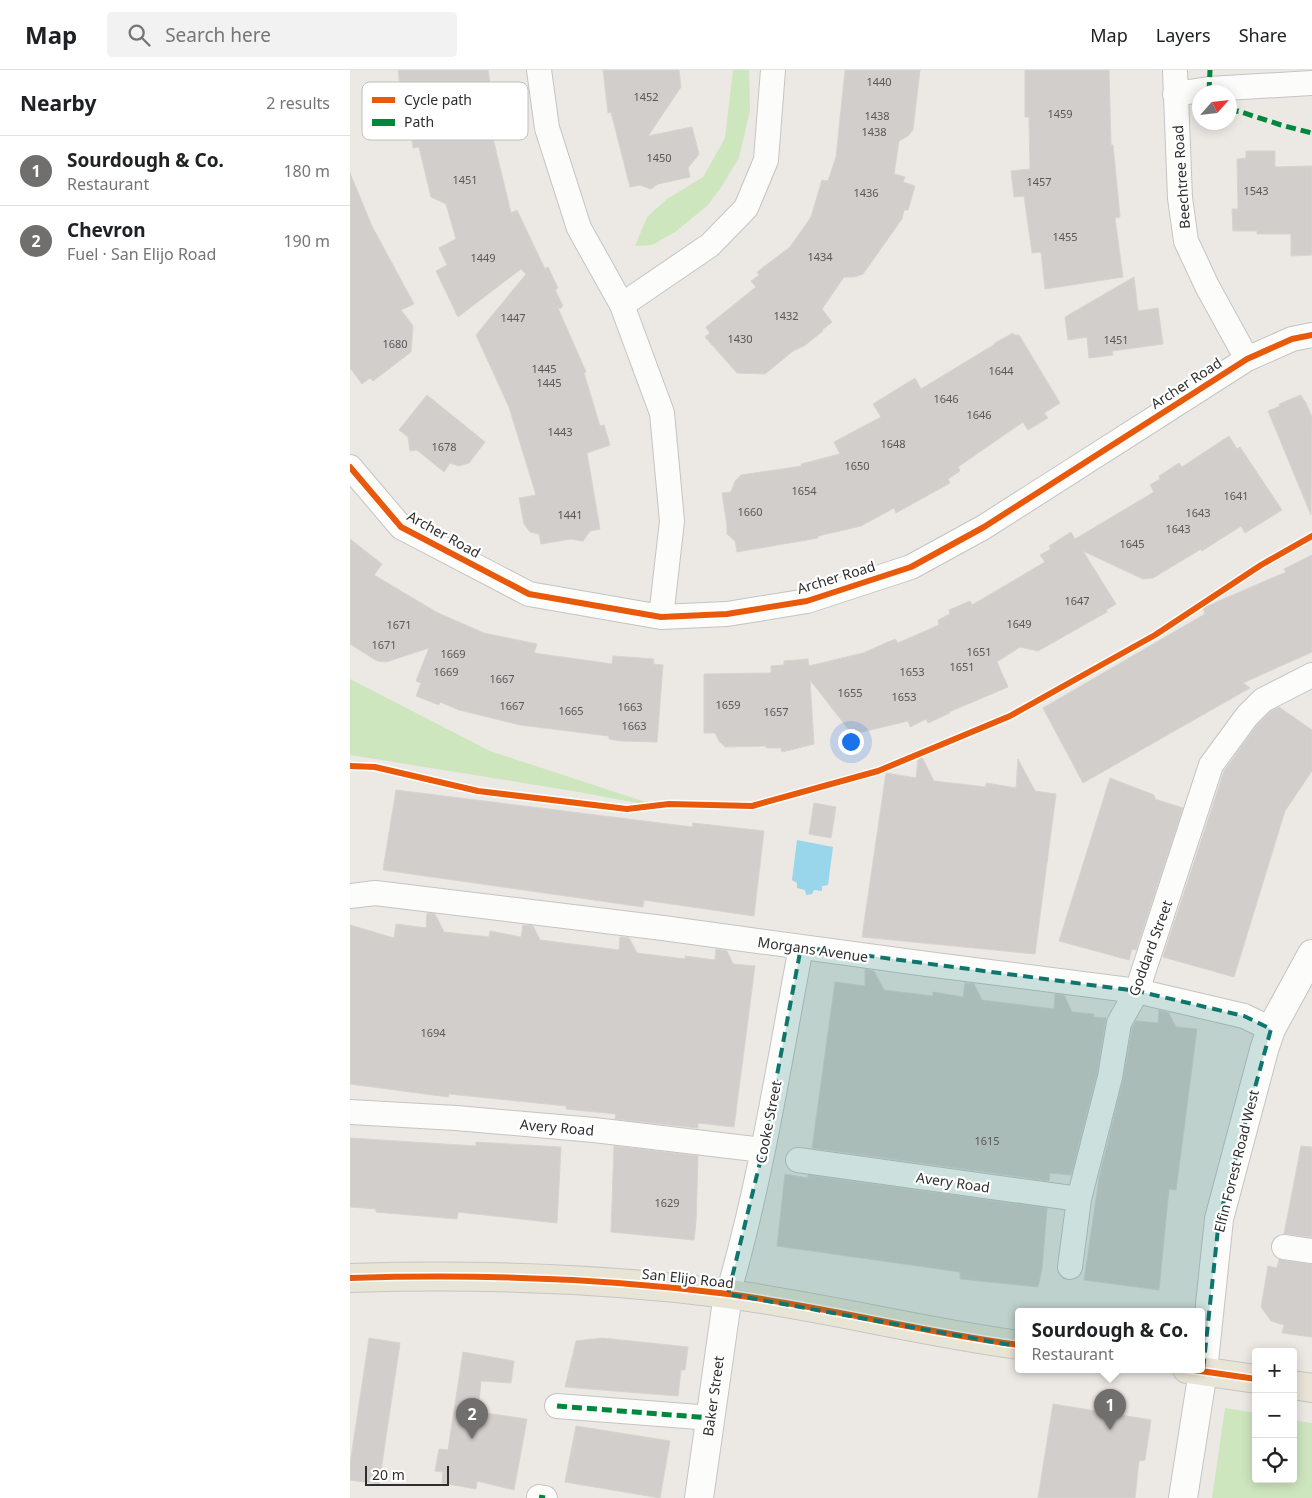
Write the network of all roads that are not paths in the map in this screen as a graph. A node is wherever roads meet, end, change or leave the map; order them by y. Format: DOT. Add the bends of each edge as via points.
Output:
graph roads {
  1 [pos="539,70"];
  2 [pos="773,70"];
  3 [pos="1175,70"];
  4 [pos="1312,83"];
  5 [pos="1175,94"];
  6 [pos="622,305"];
  7 [pos="1312,335"];
  8 [pos="1246,359"];
  9 [pos="350,467"];
  10 [pos="661,617"];
  11 [pos="1312,675"];
  12 [pos="350,896"];
  13 [pos="801,947"];
  14 [pos="1312,954"];
  15 [pos="1137,991"];
  16 [pos="1271,1029"];
  17 [pos="350,1112"];
  18 [pos="763,1150"];
  19 [pos="798,1160"];
  20 [pos="1079,1199"];
  21 [pos="1284,1247"];
  22 [pos="1312,1251"];
  23 [pos="1070,1268"];
  24 [pos="350,1278"];
  25 [pos="728,1294"];
  26 [pos="1205,1308"];
  27 [pos="1015,1345"];
  28 [pos="1205,1371"];
  29 [pos="1195,1373"];
  30 [pos="1252,1378"];
  31 [pos="1297,1386"];
  32 [pos="1312,1388"];
  33 [pos="557,1406"];
  34 [pos="711,1418"];
  35 [pos="699,1498"];
  36 [pos="1183,1498"];
  1 -- 6 [label="street" via="547,128 579,228"];
  2 -- 6 [label="street" via="766,160 746,208 710,245"];
  3 -- 5 [label="street, Beechtree Road"];
  4 -- 5 [label="street"];
  5 -- 8 [label="street, Beechtree Road" via="1180,198 1186,241"];
  6 -- 10 [label="street" via="662,413 672,521"];
  7 -- 8 [label="street, Archer Road"];
  8 -- 10 [label="street, Archer Road" via="984,527 911,567 807,601 727,614"];
  9 -- 10 [label="street, Archer Road" via="401,527 529,594"];
  11 -- 15 [label="street, Goddard Street" via="1263,700 1211,765"];
  12 -- 13 [label="street, Morgans Avenue" via="375,893"];
  13 -- 15 [label="street, Morgans Avenue"];
  13 -- 18 [label="street, Cooke Street"];
  14 -- 16 [label="street, Elfin Forest Road West"];
  15 -- 16 [label="street, Morgans Avenue" via="1244,1016"];
  15 -- 20 [label="street, Goddard Street" via="1119,1023 1110,1077"];
  16 -- 26 [label="street, Elfin Forest Road West" via="1219,1220"];
  17 -- 18 [label="street, Avery Road" via="594,1130"];
  18 -- 25 [label="street, Cooke Street"];
  19 -- 20 [label="street, Avery Road"];
  20 -- 23 [label="street, Goddard Street"];
  21 -- 22 [label="street"];
  24 -- 25 [label="main road, San Elijo Road" via="423,1276 597,1281"];
  25 -- 27 [label="main road, San Elijo Road"];
  25 -- 34 [label="street, Baker Street"];
  28 -- 30 [label="main road"];
  29 -- 36 [label="street, Elfin Forest Road West"];
  31 -- 32 [label="main road"];
  33 -- 34 [label="street"];
  34 -- 35 [label="street, Baker Street"];
}
